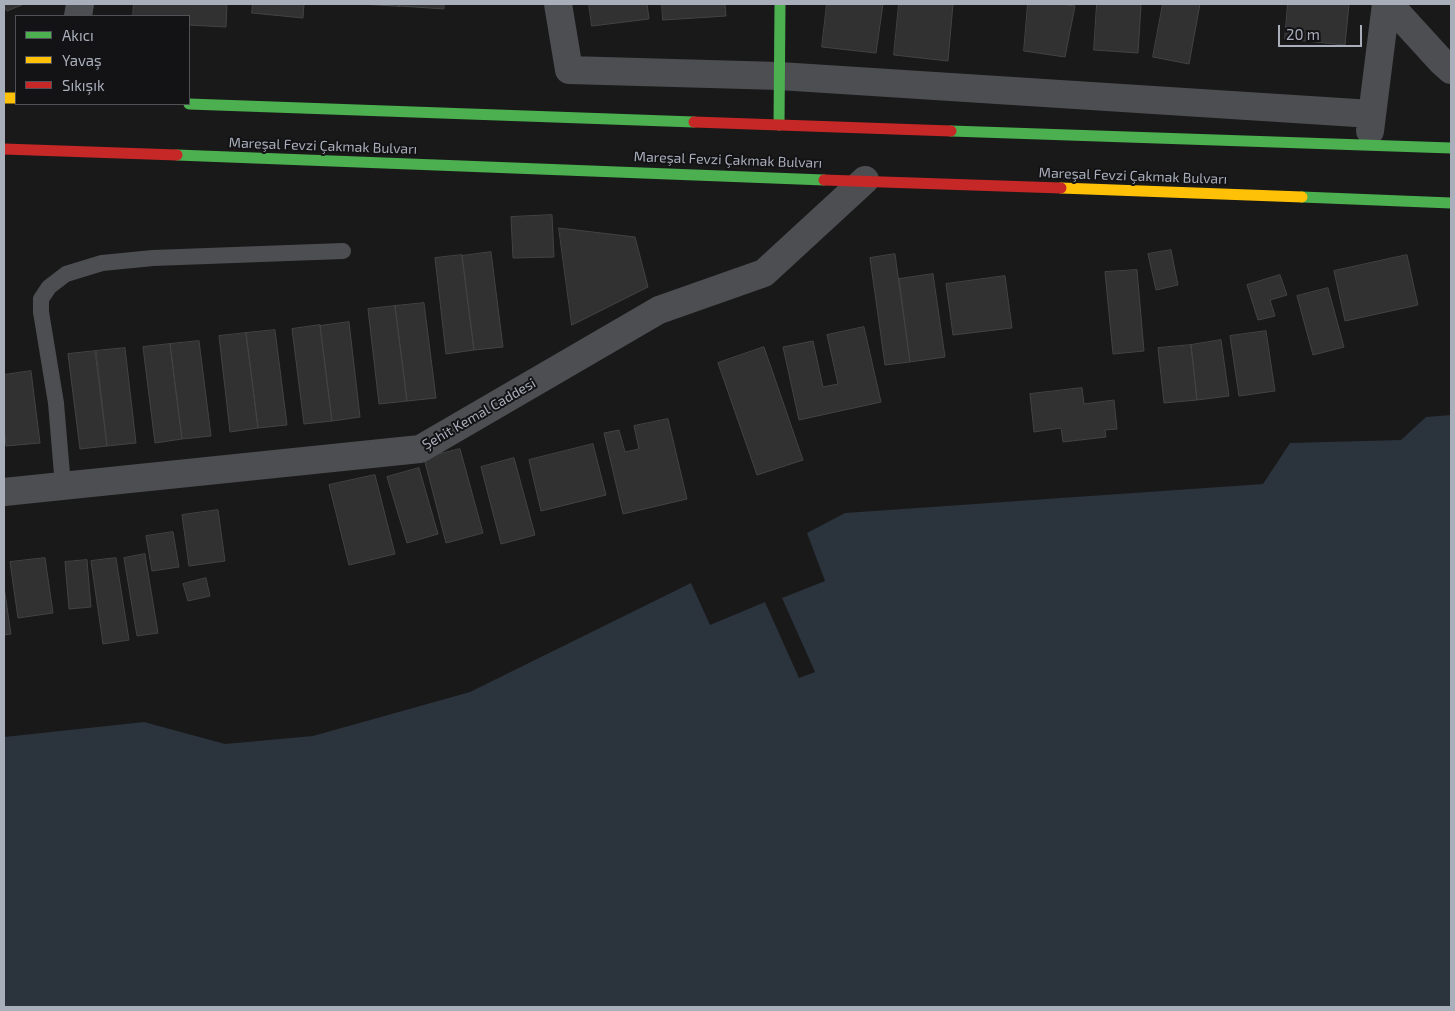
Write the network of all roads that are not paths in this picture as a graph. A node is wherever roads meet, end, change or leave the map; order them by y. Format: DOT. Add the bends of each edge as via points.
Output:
graph roads {
  1 [pos="558,4"];
  2 [pos="780,4"];
  3 [pos="1388,4"];
  4 [pos="1446,66"];
  5 [pos="779,76"];
  6 [pos="190,104"];
  7 [pos="1372,114"];
  8 [pos="779,125"];
  9 [pos="1368,145"];
  10 [pos="1451,148"];
  11 [pos="4,149"];
  12 [pos="864,180"];
  13 [pos="1451,203"];
  14 [pos="343,251"];
  15 [pos="63,486"];
  16 [pos="4,492"];
  1 -- 5 [label="street" via="569,70"];
  2 -- 5 [label="main road"];
  3 -- 4 [label="street"];
  3 -- 7 [label="street"];
  5 -- 7 [label="street"];
  5 -- 8 [label="main road"];
  6 -- 8 [label="main road"];
  7 -- 9 [label="street"];
  8 -- 9 [label="main road"];
  9 -- 10 [label="main road"];
  11 -- 12 [label="main road, Mareşal Fevzi Çakmak Bulvarı"];
  12 -- 13 [label="main road, Mareşal Fevzi Çakmak Bulvarı"];
  12 -- 15 [label="street, Şehit Kemal Caddesi" via="764,273 659,310 420,449"];
  14 -- 15 [label="lane" via="102,263 66,274 49,287 41,298 40,312 56,403"];
  15 -- 16 [label="street, Şehit Kemal Caddesi"];
}
